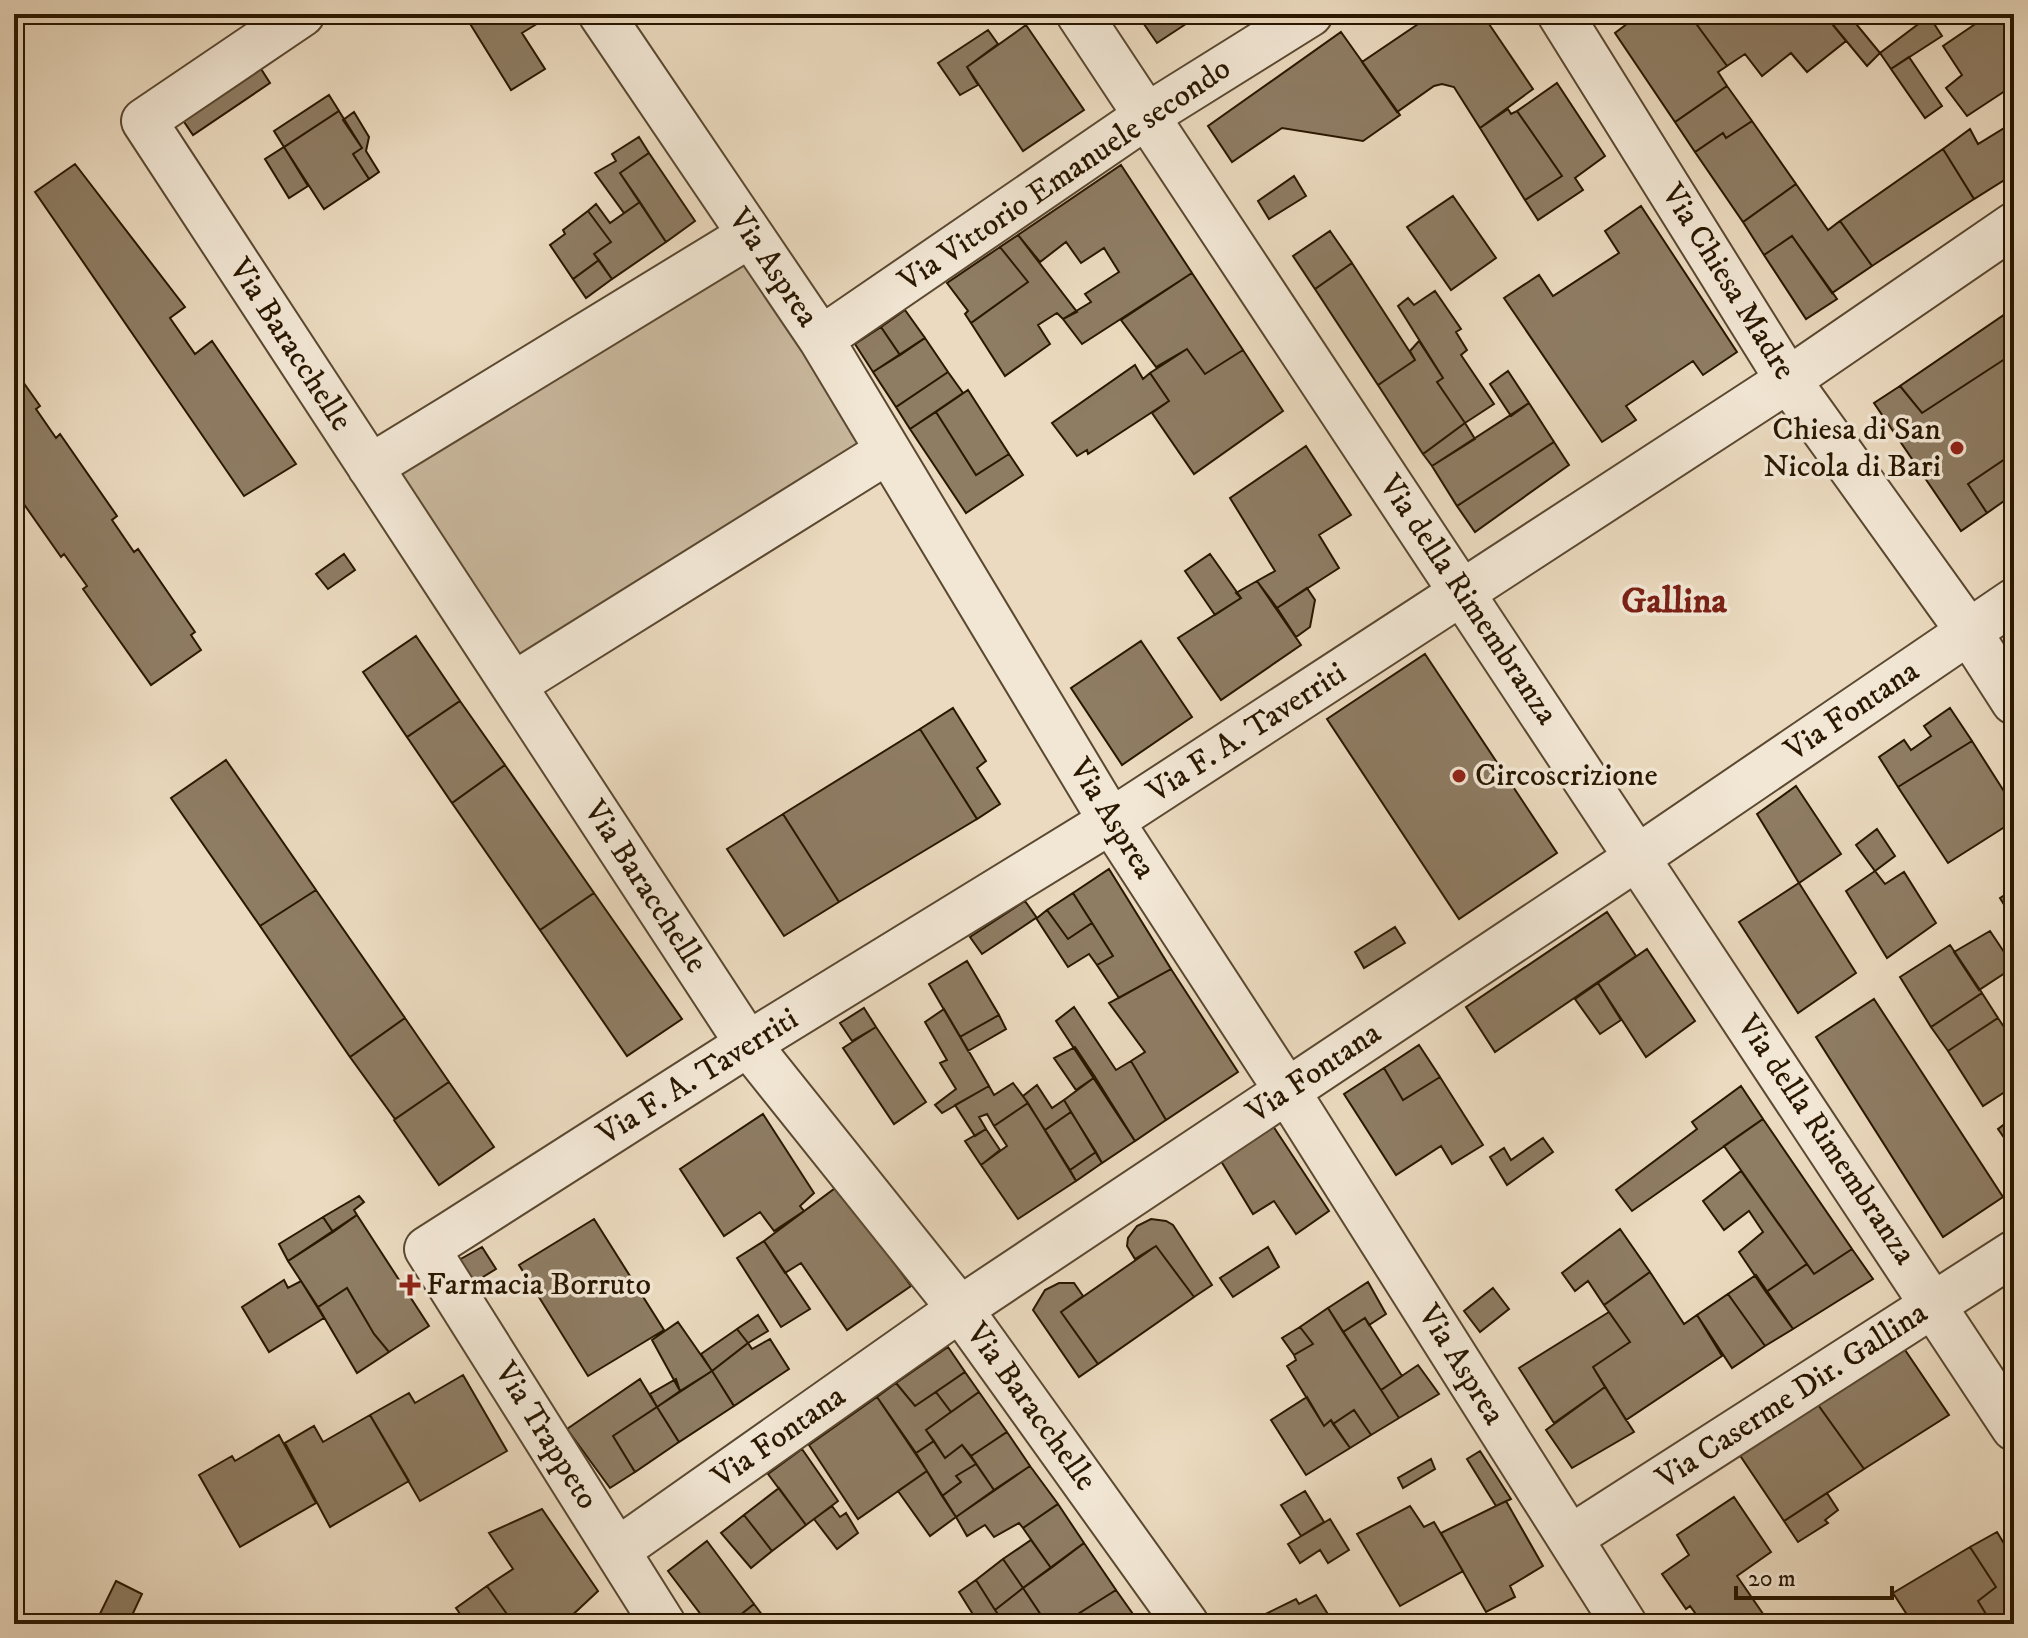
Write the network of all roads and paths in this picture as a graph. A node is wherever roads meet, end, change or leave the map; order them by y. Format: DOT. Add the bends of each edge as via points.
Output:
graph roads {
  1 [pos="302,14"];
  2 [pos="601,14"];
  3 [pos="1079,14"];
  4 [pos="1310,14"];
  5 [pos="1568,17"];
  6 [pos="1145,117"];
  7 [pos="2014,225"];
  8 [pos="750,235"];
  9 [pos="821,339"];
  10 [pos="1788,380"];
  11 [pos="888,451"];
  12 [pos="370,467"];
  13 [pos="1463,592"];
  14 [pos="2014,601"];
  15 [pos="1969,632"];
  16 [pos="513,685"];
  17 [pos="2014,702"];
  18 [pos="1111,821"];
  19 [pos="1638,857"];
  20 [pos="748,1044"];
  21 [pos="1287,1091"];
  22 [pos="427,1249"];
  23 [pos="2014,1253"];
  24 [pos="1934,1304"];
  25 [pos="960,1309"];
  26 [pos="2014,1428"];
  27 [pos="1570,1538"];
  28 [pos="618,1550"];
  29 [pos="663,1624"];
  30 [pos="1186,1624"];
  31 [pos="1624,1624"];
  1 -- 12 [label="street, Via Baracchelle" via="144,121"];
  2 -- 8 [label="street, Via Asprea"];
  3 -- 6 [label="street, Via della Rimembranza"];
  4 -- 6 [label="street, Via Vittorio Emanuele secondo"];
  5 -- 10 [label="street, Via Chiesa Madre"];
  6 -- 9 [label="street, Via Vittorio Emanuele secondo"];
  6 -- 13 [label="street, Via della Rimembranza"];
  7 -- 10 [label="street, Via F. A. Taverriti"];
  8 -- 9 [label="street, Via Asprea"];
  8 -- 12 [label="street"];
  9 -- 11 [label="street, Via Asprea"];
  10 -- 13 [label="street, Via F. A. Taverriti"];
  10 -- 15 [label="street, Via Chiesa Madre"];
  11 -- 16 [label="street"];
  11 -- 18 [label="street, Via Asprea"];
  12 -- 16 [label="street, Via Baracchelle"];
  13 -- 18 [label="street, Via F. A. Taverriti"];
  13 -- 19 [label="street, Via della Rimembranza"];
  14 -- 15 [label="street, Via Fontana"];
  15 -- 17 [label="street, Via Chiesa Madre"];
  15 -- 19 [label="street, Via Fontana"];
  16 -- 20 [label="street, Via Baracchelle"];
  18 -- 20 [label="street, Via F. A. Taverriti"];
  18 -- 21 [label="street, Via Asprea"];
  19 -- 21 [label="street, Via Fontana"];
  19 -- 24 [label="street, Via della Rimembranza"];
  20 -- 22 [label="street, Via F. A. Taverriti"];
  20 -- 25 [label="street, Via Baracchelle"];
  21 -- 25 [label="street, Via Fontana"];
  21 -- 27 [label="street, Via Asprea"];
  22 -- 28 [label="street, Via Trappeto"];
  23 -- 24 [label="street, Via Caserme Dir. Gallina"];
  24 -- 26 [label="street, Via della Rimembranza"];
  24 -- 27 [label="street, Via Caserme Dir. Gallina"];
  25 -- 28 [label="street, Via Fontana"];
  25 -- 30 [label="street, Via Baracchelle"];
  27 -- 31 [label="street, Via Asprea"];
  28 -- 29 [label="street, Via Trappeto"];
}
